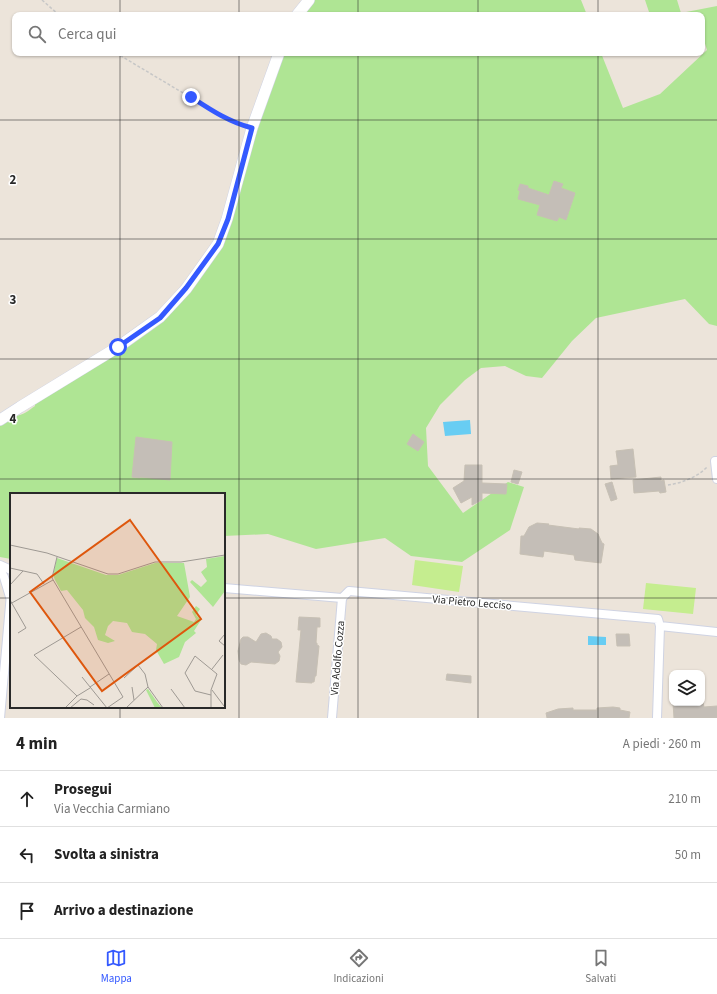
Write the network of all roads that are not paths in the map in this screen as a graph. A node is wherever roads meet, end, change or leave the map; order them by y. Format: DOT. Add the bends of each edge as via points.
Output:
graph roads {
  1 [pos="309,0"];
  2 [pos="300,12"];
  3 [pos="278,56"];
  4 [pos="0,420"];
  5 [pos="717,460"];
  6 [pos="717,479"];
  7 [pos="0,565"];
  8 [pos="0,570"];
  9 [pos="10,570"];
  10 [pos="225,588"];
  11 [pos="10,596"];
  12 [pos="342,598"];
  13 [pos="660,626"];
  14 [pos="4,627"];
  15 [pos="717,632"];
  16 [pos="0,718"];
  17 [pos="332,718"];
  18 [pos="657,718"];
  1 -- 2 [label="street"];
  3 -- 4 [label="street" via="252,128 228,219 218,244 186,288 160,318"];
  5 -- 6 [label="street"];
  7 -- 9 [label="street"];
  8 -- 11 [label="street"];
  10 -- 12 [label="street, Via Pietro Lecciso"];
  11 -- 14 [label="street"];
  12 -- 13 [label="street, Via Pietro Lecciso" via="349,591 658,619"];
  12 -- 17 [label="street, Via Adolfo Cozza"];
  13 -- 15 [label="street, Via Pietro Lecciso"];
  13 -- 18 [label="street"];
  14 -- 16 [label="street"];
}
